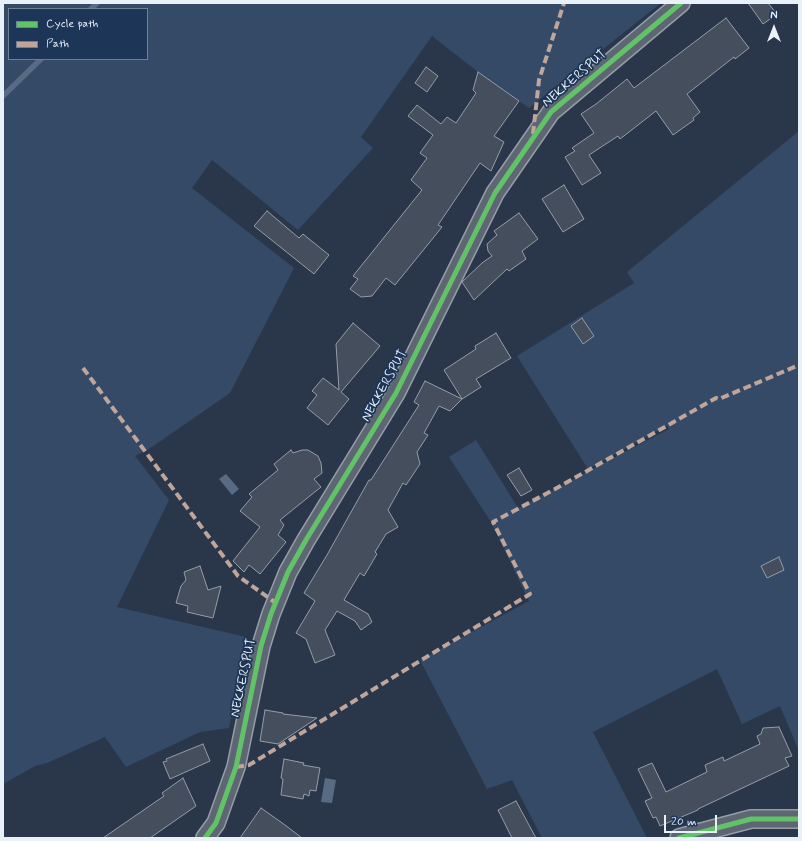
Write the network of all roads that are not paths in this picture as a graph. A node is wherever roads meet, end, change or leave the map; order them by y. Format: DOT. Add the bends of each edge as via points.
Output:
graph roads {
  1 [pos="681,3"];
  2 [pos="799,819"];
  3 [pos="205,838"];
  4 [pos="679,838"];
  1 -- 3 [label="street, NEKKERSPUT" via="551,112 495,193 396,392 288,572 261,646 236,767 216,823"];
  2 -- 4 [label="street" via="751,819"];
}
